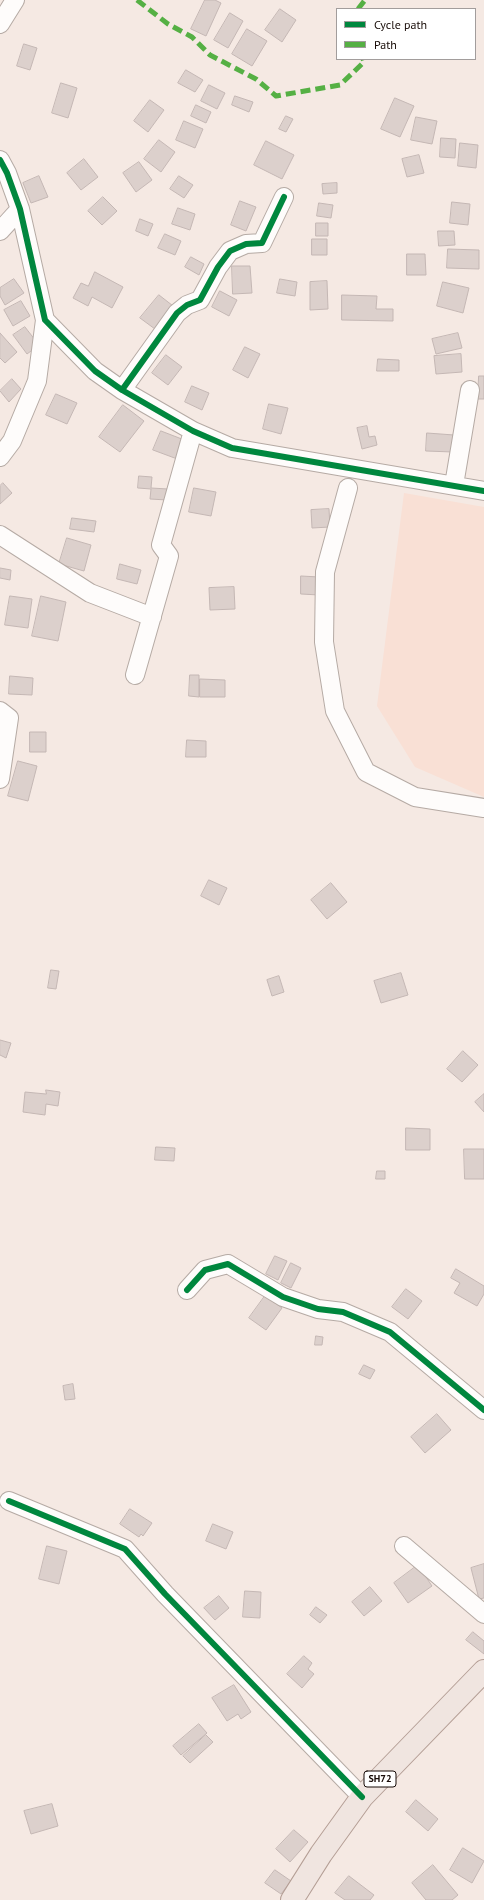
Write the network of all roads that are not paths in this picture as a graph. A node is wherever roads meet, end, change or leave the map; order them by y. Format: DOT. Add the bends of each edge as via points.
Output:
graph roads {
  1 [pos="15,0"];
  2 [pos="0,24"];
  3 [pos="2,171"];
  4 [pos="284,197"];
  5 [pos="20,209"];
  6 [pos="0,231"];
  7 [pos="45,320"];
  8 [pos="122,390"];
  9 [pos="470,390"];
  10 [pos="193,431"];
  11 [pos="0,457"];
  12 [pos="454,486"];
  13 [pos="348,488"];
  14 [pos="484,491"];
  15 [pos="0,535"];
  16 [pos="152,617"];
  17 [pos="135,675"];
  18 [pos="0,711"];
  19 [pos="0,780"];
  20 [pos="484,808"];
  21 [pos="187,1290"];
  22 [pos="484,1410"];
  23 [pos="9,1501"];
  24 [pos="404,1546"];
  25 [pos="484,1614"];
  26 [pos="484,1671"];
  27 [pos="362,1797"];
  28 [pos="292,1900"];
  1 -- 2 [label="street"];
  3 -- 5 [label="street"];
  4 -- 8 [label="street" via="262,243 246,244 230,251 200,300 187,305 177,313"];
  5 -- 6 [label="street"];
  5 -- 7 [label="street"];
  7 -- 8 [label="street" via="95,371"];
  7 -- 11 [label="street" via="37,381 12,441"];
  8 -- 10 [label="street"];
  9 -- 12 [label="street"];
  10 -- 12 [label="street" via="232,448"];
  10 -- 16 [label="street" via="161,545 169,556"];
  12 -- 14 [label="street"];
  13 -- 20 [label="street" via="325,572 324,642 335,711 366,772 414,797"];
  15 -- 16 [label="street" via="90,593"];
  16 -- 17 [label="street"];
  18 -- 19 [label="street" via="9,718"];
  21 -- 22 [label="street" via="205,1270 228,1264 283,1297 318,1309 343,1312 390,1332"];
  23 -- 27 [label="street" via="125,1549 165,1594"];
  24 -- 25 [label="street"];
  26 -- 27 [label="main road, SH72"];
  27 -- 28 [label="main road, SH72"];
}
